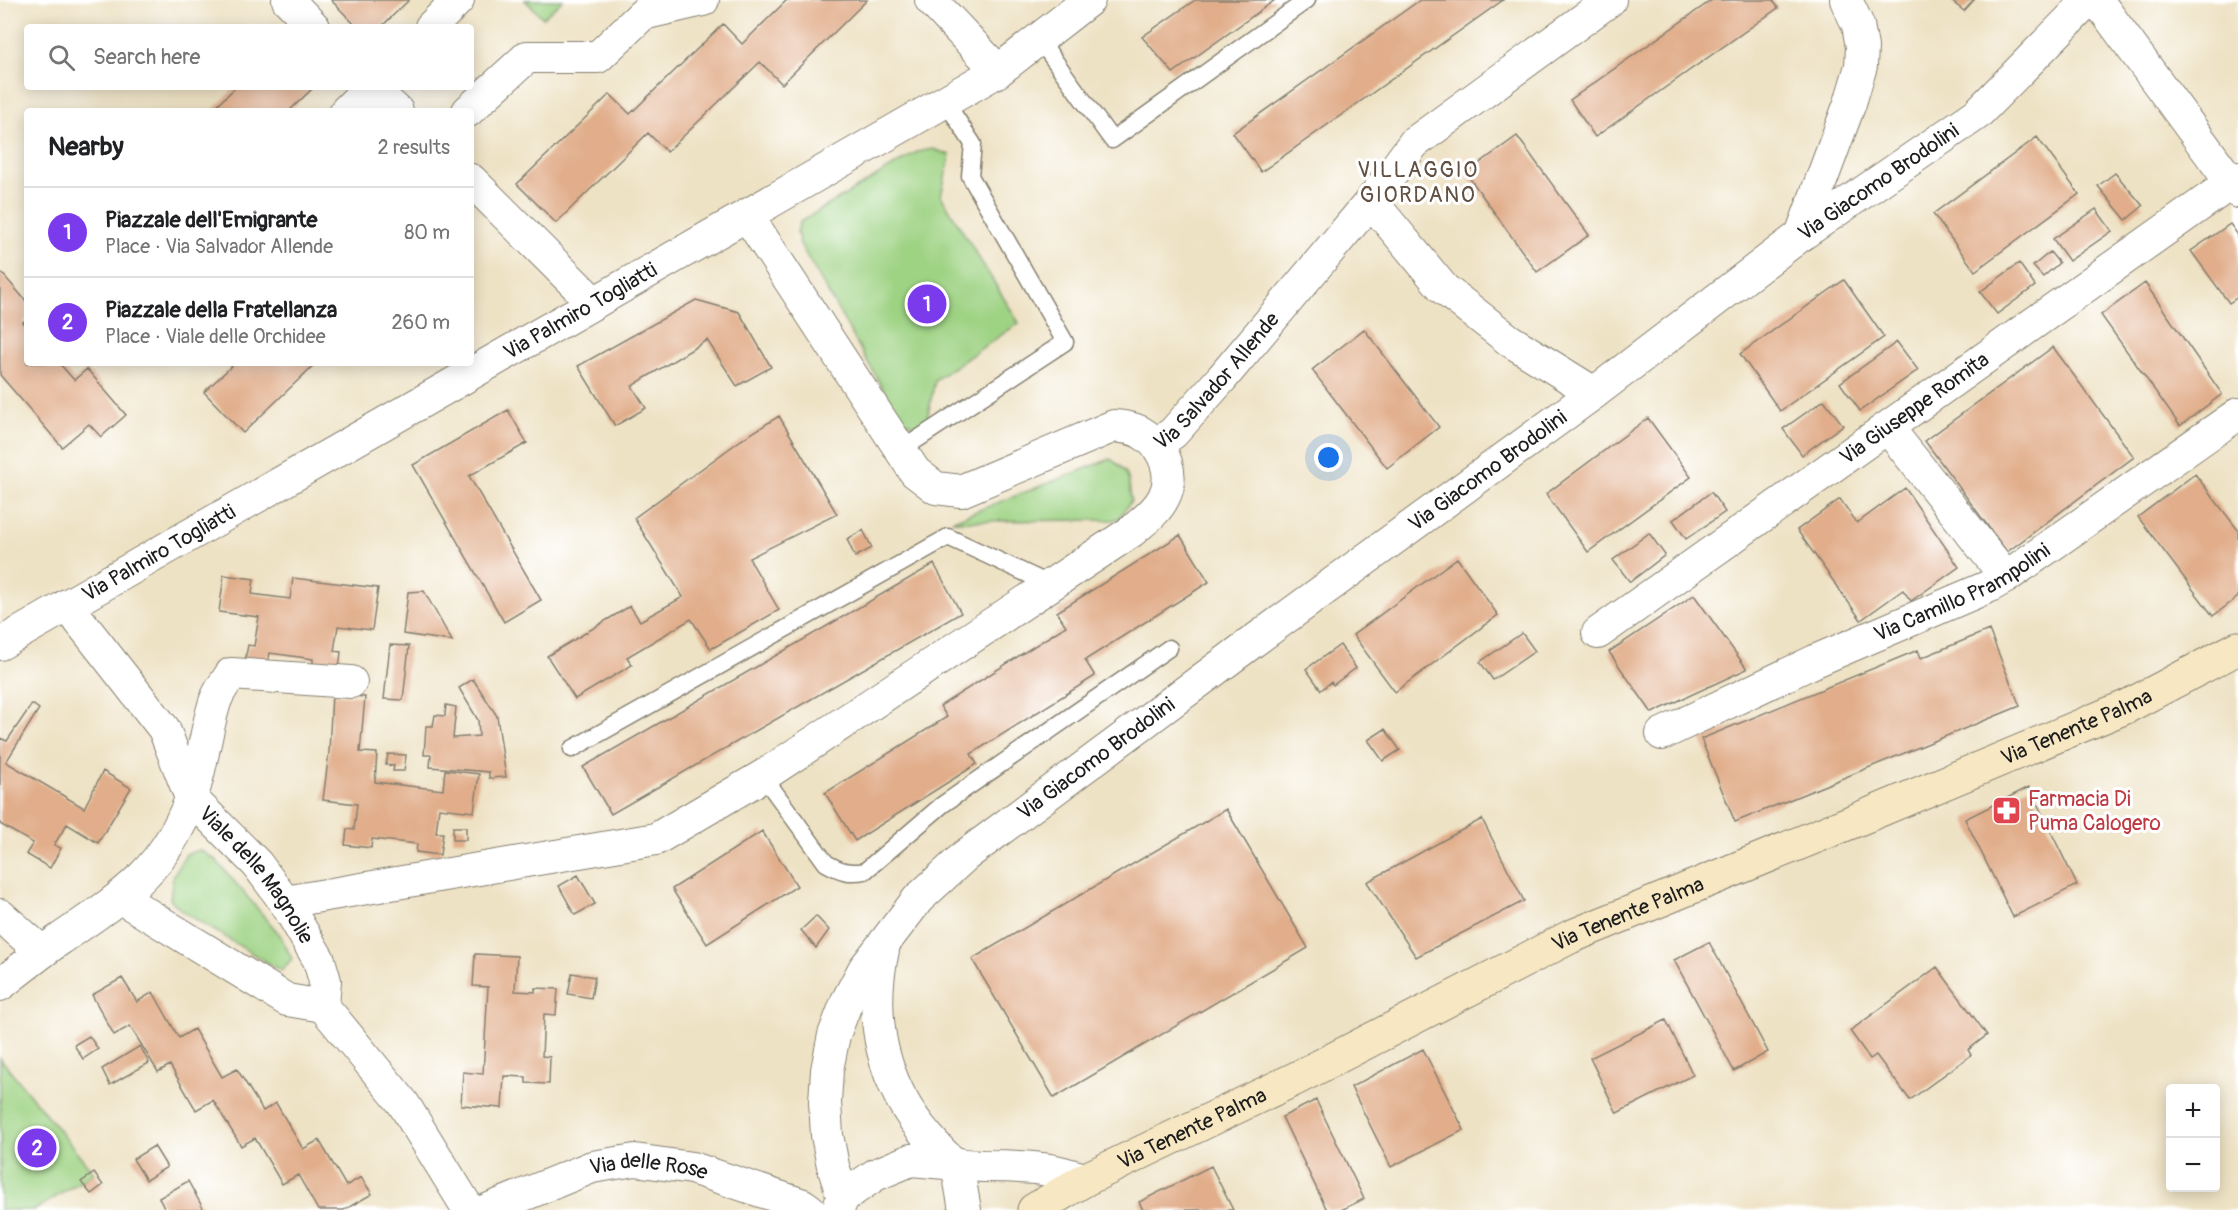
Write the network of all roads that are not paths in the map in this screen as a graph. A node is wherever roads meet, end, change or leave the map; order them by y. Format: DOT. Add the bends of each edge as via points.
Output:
graph roads {
  1 [pos="288,0"];
  2 [pos="458,0"];
  3 [pos="703,0"];
  4 [pos="931,0"];
  5 [pos="1089,0"];
  6 [pos="1307,0"];
  7 [pos="1610,0"];
  8 [pos="1846,0"];
  9 [pos="2089,0"];
  10 [pos="2097,0"];
  11 [pos="311,24"];
  12 [pos="434,24"];
  13 [pos="1039,39"];
  14 [pos="998,71"];
  15 [pos="367,90"];
  16 [pos="373,90"];
  17 [pos="945,101"];
  18 [pos="349,108"];
  19 [pos="394,108"];
  20 [pos="471,108"];
  21 [pos="474,183"];
  22 [pos="2236,184"];
  23 [pos="1371,201"];
  24 [pos="747,215"];
  25 [pos="1801,234"];
  26 [pos="594,303"];
  27 [pos="1594,393"];
  28 [pos="2238,414"];
  29 [pos="1887,428"];
  30 [pos="1157,444"];
  31 [pos="901,450"];
  32 [pos="2006,577"];
  33 [pos="1051,585"];
  34 [pos="67,605"];
  35 [pos="1598,633"];
  36 [pos="0,644"];
  37 [pos="1169,648"];
  38 [pos="2238,648"];
  39 [pos="351,682"];
  40 [pos="1662,734"];
  41 [pos="572,749"];
  42 [pos="763,776"];
  43 [pos="191,798"];
  44 [pos="121,898"];
  45 [pos="285,902"];
  46 [pos="0,915"];
  47 [pos="885,940"];
  48 [pos="42,952"];
  49 [pos="0,985"];
  50 [pos="323,1006"];
  51 [pos="957,1164"];
  52 [pos="1086,1179"];
  53 [pos="841,1204"];
  54 [pos="469,1210"];
  55 [pos="487,1210"];
  56 [pos="810,1210"];
  57 [pos="965,1210"];
  58 [pos="1034,1210"];
  1 -- 11 [label="street"];
  2 -- 12 [label="street"];
  3 -- 20 [label="street" via="643,14 598,57 527,57"];
  4 -- 14 [label="street"];
  5 -- 13 [label="street, Via Palmiro Togliatti"];
  6 -- 13 [label="lane" via="1112,140"];
  7 -- 23 [label="street, Via Salvador Allende" via="1414,143"];
  8 -- 25 [label="street" via="1858,26 1861,66"];
  9 -- 25 [label="street, Via Giacomo Brodolini" via="1977,114"];
  10 -- 22 [label="street, Via Giuseppe Romita"];
  13 -- 14 [label="street, Via Palmiro Togliatti"];
  14 -- 17 [label="street, Via Palmiro Togliatti"];
  15 -- 18 [label="street"];
  16 -- 19 [label="street"];
  17 -- 24 [label="street, Via Palmiro Togliatti"];
  17 -- 31 [label="lane" via="973,144 970,176 1065,342"];
  21 -- 26 [label="street"];
  22 -- 29 [label="street, Via Giuseppe Romita"];
  23 -- 27 [label="street" via="1444,289 1509,340"];
  23 -- 30 [label="street, Via Salvador Allende" via="1222,378 1173,433"];
  24 -- 26 [label="street, Via Palmiro Togliatti"];
  24 -- 31 [label="street, Via Salvador Allende"];
  25 -- 27 [label="street, Via Giacomo Brodolini"];
  26 -- 34 [label="street, Via Palmiro Togliatti"];
  27 -- 47 [label="street, Via Giacomo Brodolini" via="966,855 918,899"];
  28 -- 32 [label="street, Via Camillo Prampolini"];
  29 -- 32 [label="street"];
  29 -- 35 [label="street, Via Giuseppe Romita"];
  30 -- 31 [label="street, Via Salvador Allende" via="1130,428 1114,426 961,491 936,488 915,472"];
  30 -- 33 [label="street" via="1168,471 1165,496 1157,509 1132,531"];
  32 -- 40 [label="street, Via Camillo Prampolini"];
  33 -- 41 [label="lane" via="948,537"];
  33 -- 42 [label="street"];
  34 -- 36 [label="street, Via Palmiro Togliatti"];
  34 -- 43 [label="street, Viale delle Magnolie" via="164,729"];
  37 -- 42 [label="lane" via="942,805 865,871 839,871 826,863"];
  38 -- 52 [label="main road, Via Tenente Palma" via="2128,706 1570,937 1295,1079"];
  39 -- 43 [label="street" via="231,674 216,700"];
  42 -- 45 [label="street" via="656,839"];
  43 -- 44 [label="street" via="161,855"];
  43 -- 45 [label="street, Viale delle Magnolie" via="257,864"];
  44 -- 48 [label="street"];
  44 -- 50 [label="street" via="287,1000"];
  45 -- 50 [label="street, Viale delle Magnolie" via="319,960 325,981"];
  46 -- 48 [label="street"];
  47 -- 51 [label="street" via="876,1008 879,1041 889,1074 917,1124"];
  47 -- 53 [label="street, Via Giacomo Brodolini" via="847,1001 834,1035 827,1070 827,1135"];
  48 -- 49 [label="street"];
  50 -- 54 [label="street" via="403,1103"];
  51 -- 52 [label="street" via="1043,1169"];
  51 -- 53 [label="street" via="910,1160 875,1175"];
  51 -- 57 [label="street"];
  52 -- 58 [label="main road, Via Tenente Palma"];
  55 -- 56 [label="street, Via delle Rose" via="592,1167 635,1160 692,1168"];
}
